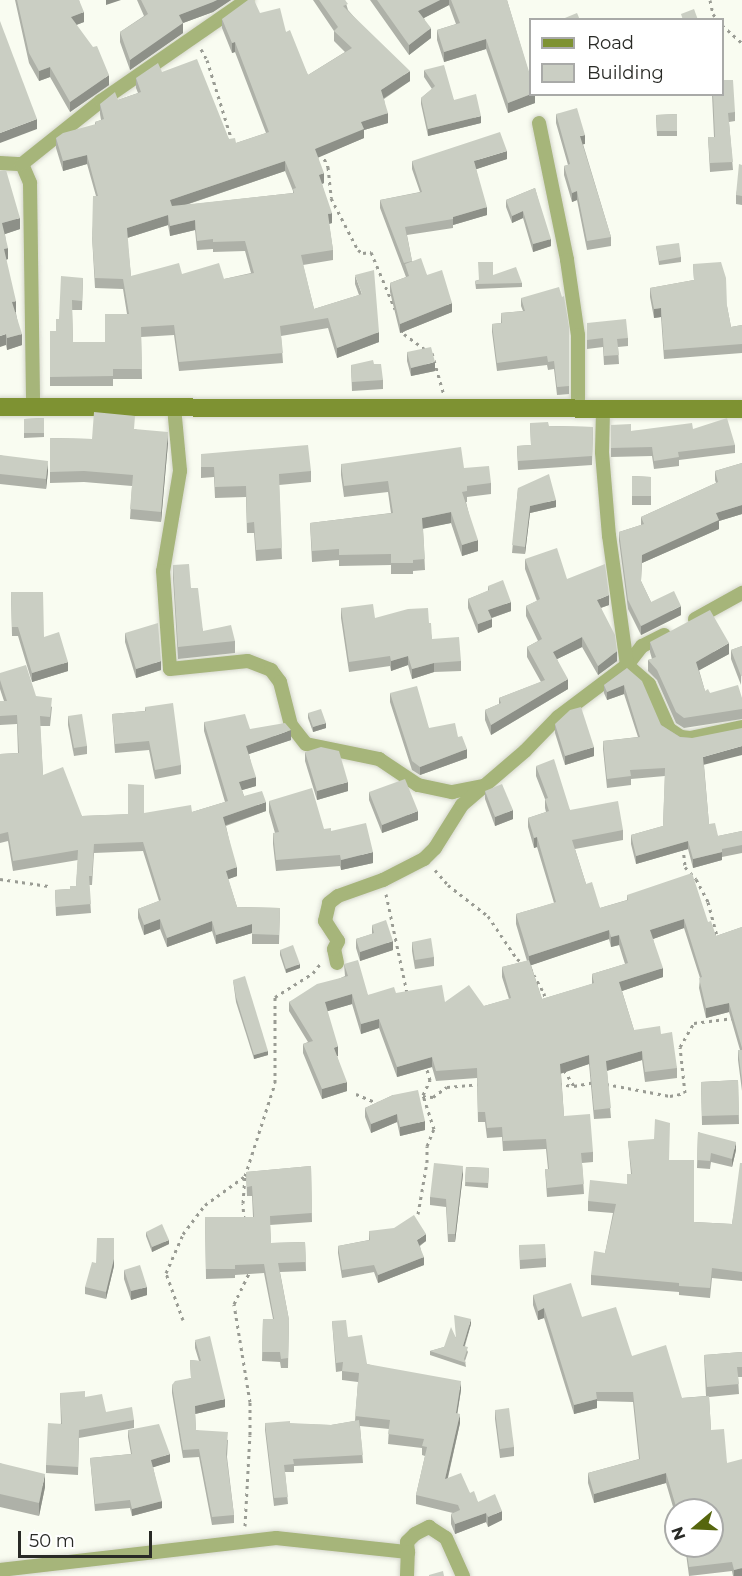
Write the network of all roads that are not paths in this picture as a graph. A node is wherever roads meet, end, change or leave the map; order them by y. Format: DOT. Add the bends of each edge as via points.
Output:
graph roads {
  1 [pos="247,0"];
  2 [pos="539,123"];
  3 [pos="0,163"];
  4 [pos="22,164"];
  5 [pos="0,407"];
  6 [pos="174,407"];
  7 [pos="33,408"];
  8 [pos="742,409"];
  9 [pos="578,410"];
  10 [pos="603,410"];
  11 [pos="742,593"];
  12 [pos="627,665"];
  13 [pos="742,727"];
  14 [pos="484,786"];
  15 [pos="337,963"];
  16 [pos="408,1552"];
  17 [pos="0,1570"];
  18 [pos="407,1576"];
  19 [pos="463,1576"];
  1 -- 4 [label="street" via="101,101"];
  2 -- 9 [label="street" via="578,335"];
  3 -- 4 [label="street"];
  4 -- 7 [label="street" via="30,183"];
  5 -- 7 [label="street"];
  6 -- 7 [label="street"];
  6 -- 9 [label="street"];
  6 -- 14 [label="street" via="180,471 163,571 171,669 248,661 271,670 280,682 291,725 306,744 379,759 418,784 430,787 452,792"];
  8 -- 10 [label="street"];
  9 -- 10 [label="street"];
  10 -- 12 [label="street" via="608,525"];
  11 -- 12 [label="street" via="642,646"];
  12 -- 13 [label="street" via="649,684 669,729 681,737"];
  12 -- 14 [label="street" via="558,717"];
  14 -- 15 [label="street" via="462,805 424,859 329,903 325,921 338,941 334,950"];
  16 -- 17 [label="street" via="276,1538"];
  16 -- 18 [label="street"];
  16 -- 19 [label="street" via="407,1542 429,1527 446,1538"];
}
